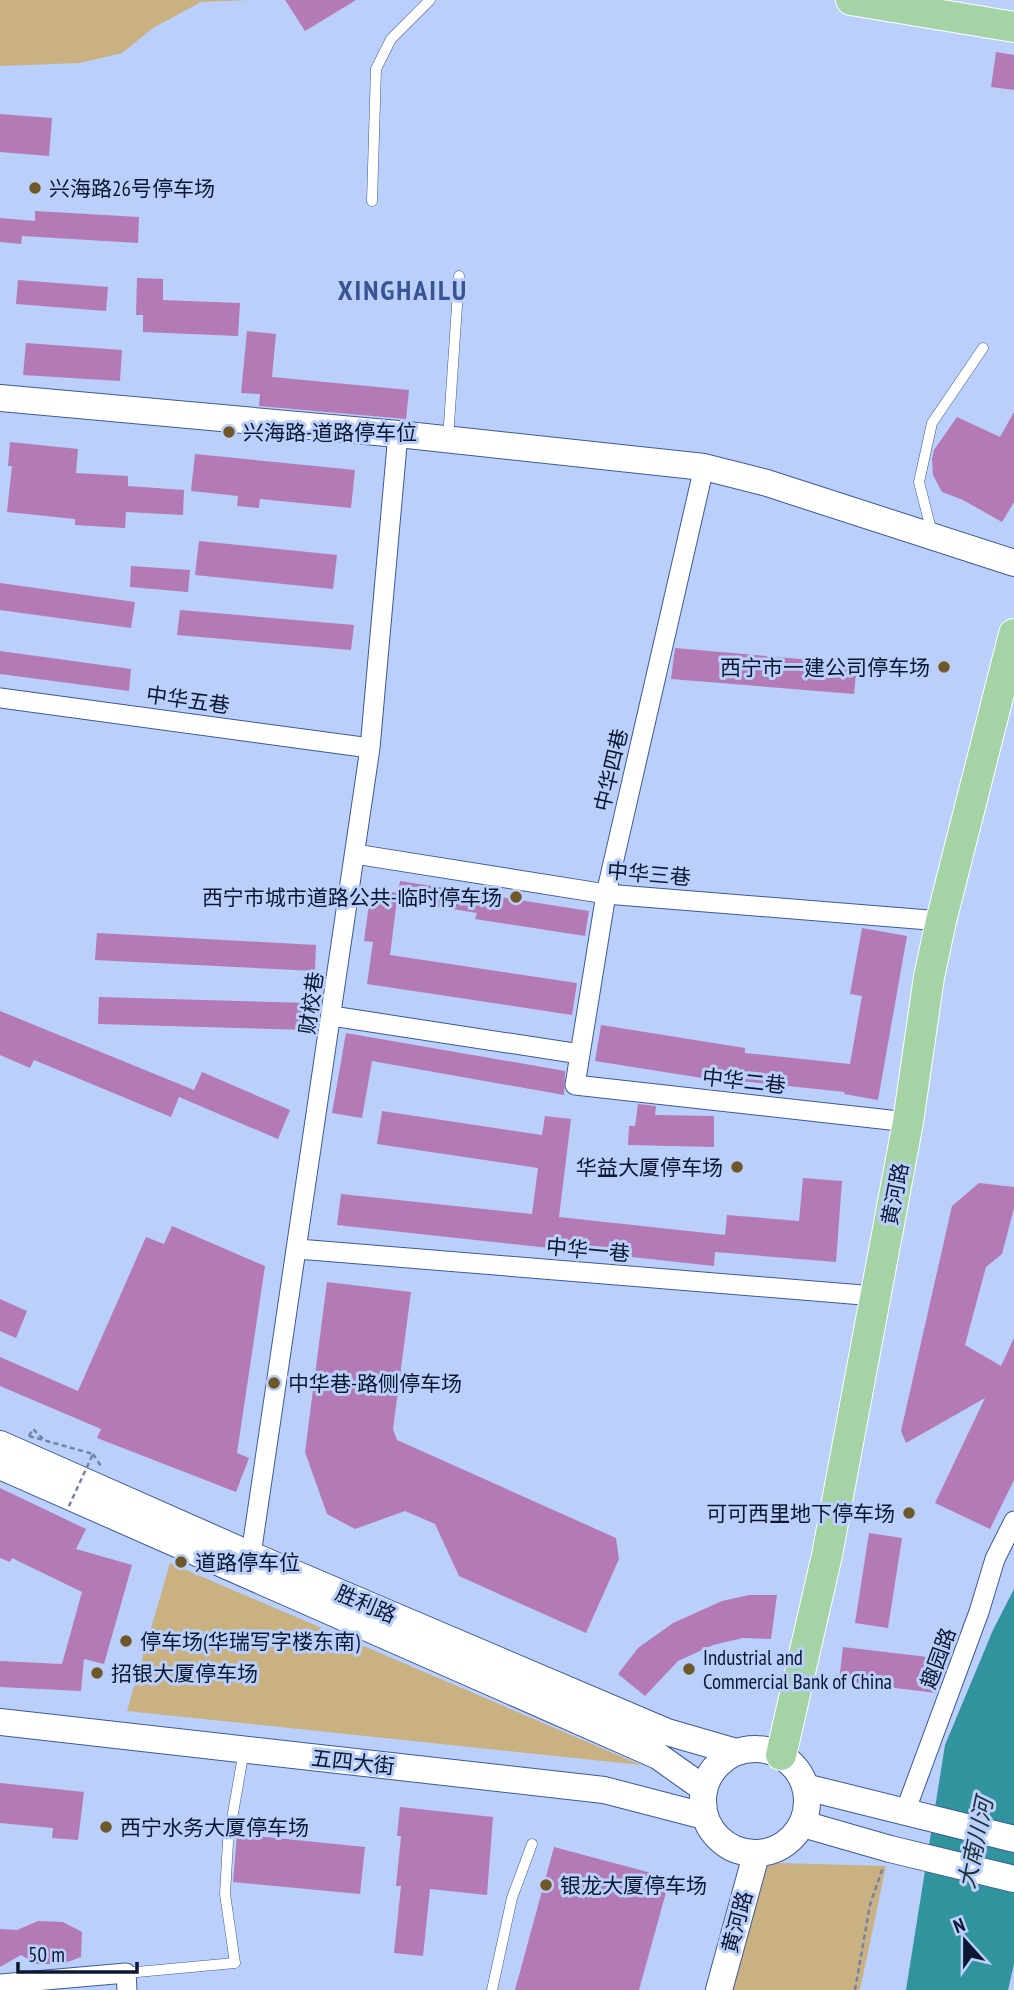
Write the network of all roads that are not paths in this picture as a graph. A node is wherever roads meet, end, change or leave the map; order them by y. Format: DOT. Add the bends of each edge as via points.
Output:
graph roads {
  1 [pos="430,0"];
  2 [pos="850,0"];
  3 [pos="965,0"];
  4 [pos="1014,8"];
  5 [pos="1014,27"];
  6 [pos="372,201"];
  7 [pos="459,276"];
  8 [pos="984,348"];
  9 [pos="0,398"];
  10 [pos="397,434"];
  11 [pos="448,439"];
  12 [pos="704,467"];
  13 [pos="933,537"];
  14 [pos="1014,563"];
  15 [pos="1014,634"];
  16 [pos="0,698"];
  17 [pos="370,748"];
  18 [pos="355,854"];
  19 [pos="606,894"];
  20 [pos="941,921"];
  21 [pos="332,1016"];
  22 [pos="580,1054"];
  23 [pos="575,1085"];
  24 [pos="908,1122"];
  25 [pos="298,1250"];
  26 [pos="875,1296"];
  27 [pos="0,1444"];
  28 [pos="0,1466"];
  29 [pos="1014,1521"];
  30 [pos="250,1566"];
  31 [pos="0,1722"];
  32 [pos="244,1749"];
  33 [pos="736,1752"];
  34 [pos="781,1755"];
  35 [pos="805,1787"];
  36 [pos="704,1788"];
  37 [pos="912,1814"];
  38 [pos="704,1816"];
  39 [pos="803,1824"];
  40 [pos="1014,1839"];
  41 [pos="531,1844"];
  42 [pos="756,1855"];
  43 [pos="1014,1879"];
  44 [pos="127,1981"];
  45 [pos="0,1984"];
  46 [pos="492,1990"];
  47 [pos="719,1990"];
  1 -- 6 [label="lane" via="391,39 376,69"];
  2 -- 5 [label="main road"];
  3 -- 4 [label="main road"];
  7 -- 11 [label="lane"];
  8 -- 13 [label="lane" via="932,423 919,482"];
  9 -- 10 [label="main road"];
  10 -- 11 [label="main road"];
  10 -- 17 [label="street, 财校巷"];
  11 -- 12 [label="main road"];
  12 -- 13 [label="main road"];
  12 -- 19 [label="street, 中华四巷"];
  13 -- 14 [label="main road"];
  15 -- 20 [label="main road, 黄河路"];
  16 -- 17 [label="street, 中华五巷"];
  17 -- 18 [label="street, 财校巷"];
  18 -- 19 [label="street, 中华三巷"];
  18 -- 21 [label="street, 财校巷"];
  19 -- 20 [label="street, 中华三巷"];
  19 -- 22 [label="street, 中华四巷"];
  20 -- 24 [label="main road, 黄河路"];
  21 -- 22 [label="street"];
  21 -- 25 [label="street, 财校巷"];
  22 -- 23 [label="street, 中华四巷"];
  23 -- 24 [label="street, 中华二巷"];
  24 -- 26 [label="main road, 黄河路"];
  25 -- 26 [label="street, 中华一巷"];
  25 -- 30 [label="street, 财校巷"];
  26 -- 34 [label="main road, 黄河路" via="827,1555"];
  27 -- 30 [label="main road, 胜利路"];
  28 -- 30 [label="main road, 胜利路"];
  29 -- 37 [label="street, 趣园路" via="995,1559"];
  30 -- 33 [label="main road, 胜利路" via="667,1732"];
  30 -- 36 [label="main road, 胜利路" via="658,1756"];
  31 -- 32 [label="main road, 五四大街"];
  32 -- 38 [label="main road, 五四大街" via="604,1790"];
  32 -- 44 [label="lane" via="228,1842 225,1895 234,1963"];
  33 -- 34 [label="main road" via="754,1748"];
  33 -- 36 [label="main road" via="714,1768"];
  34 -- 35 [label="main road" via="798,1769"];
  35 -- 37 [label="main road"];
  35 -- 39 [label="main road" via="808,1806"];
  36 -- 38 [label="main road"];
  37 -- 40 [label="main road"];
  38 -- 42 [label="main road" via="716,1838 731,1849"];
  39 -- 42 [label="main road" via="780,1848"];
  39 -- 43 [label="main road"];
  41 -- 46 [label="lane" via="512,1898"];
  42 -- 47 [label="main road, 黄河路"];
  44 -- 45 [label="street"];
}
